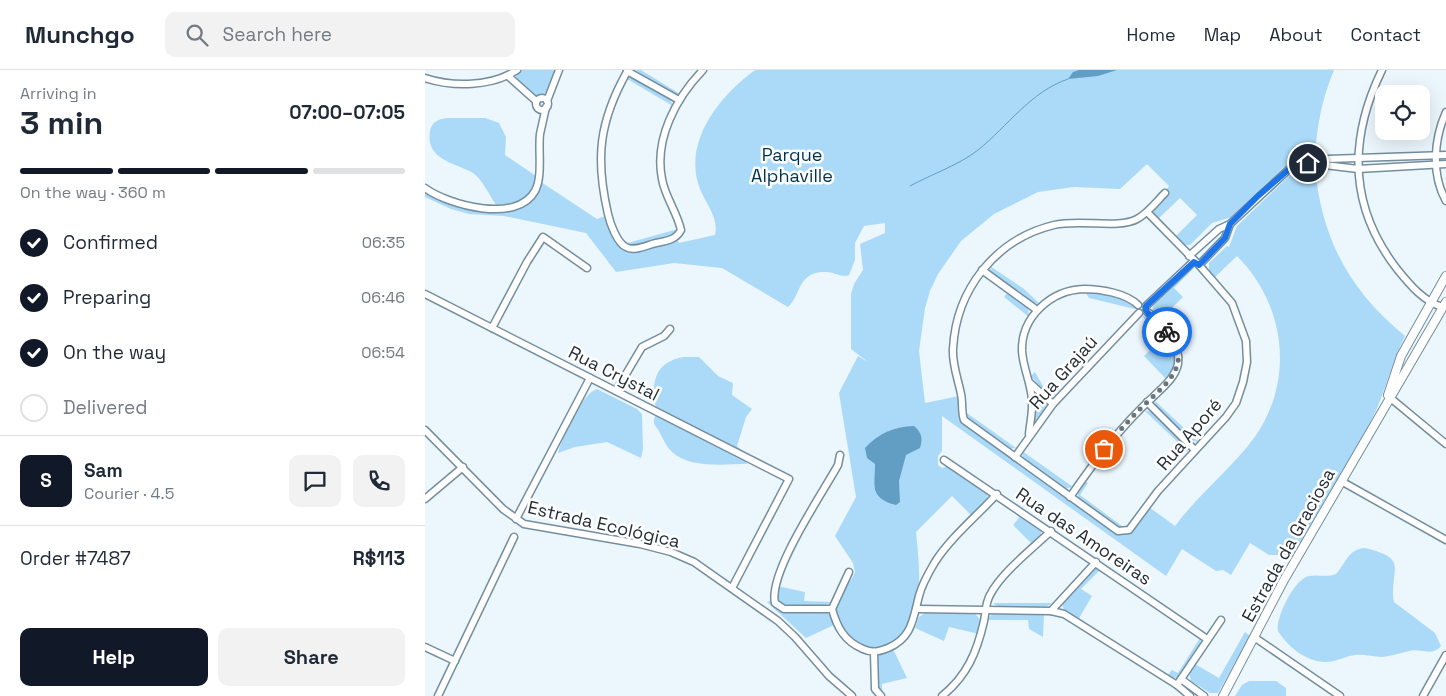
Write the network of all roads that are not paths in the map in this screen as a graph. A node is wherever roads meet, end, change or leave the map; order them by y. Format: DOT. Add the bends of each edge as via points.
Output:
graph roads {
  1 [pos="517,70"];
  2 [pos="627,70"];
  3 [pos="703,70"];
  4 [pos="1382,70"];
  5 [pos="558,71"];
  6 [pos="507,76"];
  7 [pos="425,78"];
  8 [pos="679,100"];
  9 [pos="536,104"];
  10 [pos="546,104"];
  11 [pos="1446,112"];
  12 [pos="541,132"];
  13 [pos="1436,155"];
  14 [pos="1446,155"];
  15 [pos="1358,158"];
  16 [pos="1318,163"];
  17 [pos="1436,164"];
  18 [pos="1446,164"];
  19 [pos="1358,168"];
  20 [pos="425,188"];
  21 [pos="1165,193"];
  22 [pos="1446,201"];
  23 [pos="1147,212"];
  24 [pos="1230,224"];
  25 [pos="1194,261"];
  26 [pos="587,268"];
  27 [pos="981,270"];
  28 [pos="1446,276"];
  29 [pos="425,294"];
  30 [pos="1430,302"];
  31 [pos="1445,304"];
  32 [pos="1142,309"];
  33 [pos="1037,310"];
  34 [pos="491,328"];
  35 [pos="670,329"];
  36 [pos="590,378"];
  37 [pos="1031,383"];
  38 [pos="616,392"];
  39 [pos="1389,397"];
  40 [pos="1147,402"];
  41 [pos="1053,404"];
  42 [pos="425,430"];
  43 [pos="1029,434"];
  44 [pos="1446,444"];
  45 [pos="1195,450"];
  46 [pos="840,455"];
  47 [pos="1015,457"];
  48 [pos="944,460"];
  49 [pos="463,467"];
  50 [pos="1341,481"];
  51 [pos="997,494"];
  52 [pos="1070,497"];
  53 [pos="425,499"];
  54 [pos="516,519"];
  55 [pos="1051,531"];
  56 [pos="513,537"];
  57 [pos="1446,540"];
  58 [pos="1095,562"];
  59 [pos="849,572"];
  60 [pos="732,588"];
  61 [pos="832,608"];
  62 [pos="918,608"];
  63 [pos="985,610"];
  64 [pos="1051,611"];
  65 [pos="1221,620"];
  66 [pos="1254,637"];
  67 [pos="1207,639"];
  68 [pos="425,647"];
  69 [pos="874,652"];
  70 [pos="1446,655"];
  71 [pos="455,661"];
  72 [pos="1179,682"];
  73 [pos="438,696"];
  74 [pos="852,696"];
  75 [pos="881,696"];
  76 [pos="942,696"];
  77 [pos="1190,696"];
  78 [pos="1204,696"];
  79 [pos="1221,696"];
  80 [pos="1339,696"];
  81 [pos="1423,696"];
  1 -- 6 [label="street"];
  2 -- 8 [label="street"];
  2 -- 8 [label="street" via="613,97 600,154 610,223 627,248 674,239 681,230 661,179 660,158 663,140"];
  3 -- 8 [label="street"];
  4 -- 15 [label="street" via="1363,116"];
  5 -- 10 [label="street"];
  6 -- 7 [label="street" via="462,84"];
  6 -- 9 [label="street"];
  9 -- 10 [label="street" via="541,98"];
  9 -- 12 [label="street"];
  10 -- 12 [label="street"];
  11 -- 13 [label="street" via="1440,125"];
  12 -- 20 [label="street" via="538,183 530,198 520,204 496,208 469,206 442,198"];
  13 -- 14 [label="street"];
  13 -- 15 [label="street"];
  13 -- 17 [label="street"];
  15 -- 16 [label="street" via="1328,159"];
  15 -- 19 [label="street"];
  16 -- 19 [label="street" via="1328,167"];
  16 -- 24 [label="street" via="1288,170"];
  17 -- 18 [label="street"];
  17 -- 19 [label="street"];
  17 -- 22 [label="street"];
  19 -- 30 [label="street" via="1363,205 1372,232 1403,276"];
  21 -- 23 [label="street"];
  23 -- 25 [label="street, Rua Aporé"];
  23 -- 27 [label="street" via="1128,223 1072,222 1037,230 1015,241"];
  24 -- 25 [label="street" via="1219,228"];
  24 -- 25 [label="street" via="1225,238"];
  25 -- 32 [label="street, Rua Grajaú"];
  25 -- 45 [label="street, Rua Aporé" via="1232,303 1246,341 1247,362 1236,403"];
  26 -- 34 [label="street" via="543,238"];
  27 -- 33 [label="street"];
  27 -- 47 [label="street" via="968,291 956,330 954,365 962,413 964,420"];
  28 -- 30 [label="main road, Estrada da Graciosa"];
  29 -- 34 [label="street, Rua Crystal"];
  30 -- 31 [label="street"];
  30 -- 39 [label="main road, Estrada da Graciosa" via="1401,356"];
  31 -- 39 [label="main road, Estrada da Graciosa"];
  32 -- 33 [label="street" via="1111,293 1080,289 1058,295"];
  32 -- 40 [label="street" via="1169,334 1179,354 1174,374"];
  32 -- 41 [label="street, Rua Grajaú"];
  33 -- 37 [label="street" via="1025,334 1022,349"];
  34 -- 36 [label="street, Rua Crystal"];
  35 -- 38 [label="street" via="664,336 642,347"];
  36 -- 38 [label="street, Rua Crystal"];
  36 -- 54 [label="street"];
  37 -- 41 [label="street"];
  37 -- 43 [label="street"];
  38 -- 60 [label="street, Rua Crystal" via="789,479"];
  39 -- 44 [label="street"];
  39 -- 50 [label="main road, Estrada da Graciosa"];
  40 -- 45 [label="street"];
  40 -- 52 [label="street" via="1104,449"];
  41 -- 43 [label="street, Rua Grajaú"];
  42 -- 49 [label="street, Estrada Ecológica"];
  43 -- 47 [label="street, Rua Grajaú"];
  45 -- 52 [label="street, Rua Aporé" via="1129,530 1118,531"];
  46 -- 61 [label="street" via="838,465 782,564 773,594 775,603 784,609"];
  47 -- 52 [label="street"];
  48 -- 51 [label="street, Rua das Amoreiras"];
  49 -- 53 [label="street"];
  49 -- 54 [label="street, Estrada Ecológica"];
  50 -- 57 [label="street"];
  50 -- 66 [label="main road, Estrada da Graciosa"];
  51 -- 55 [label="street, Rua das Amoreiras"];
  51 -- 62 [label="street" via="936,560 919,596"];
  54 -- 60 [label="street, Estrada Ecológica" via="524,524 671,552 695,562"];
  55 -- 58 [label="street, Rua das Amoreiras"];
  55 -- 63 [label="street" via="993,590"];
  56 -- 71 [label="street"];
  58 -- 64 [label="street"];
  58 -- 67 [label="street, Rua das Amoreiras"];
  59 -- 61 [label="street"];
  60 -- 74 [label="street, Estrada Ecológica" via="795,637 829,676"];
  61 -- 69 [label="street" via="845,638 855,646"];
  62 -- 63 [label="street"];
  62 -- 69 [label="street" via="908,634 896,644"];
  63 -- 64 [label="street"];
  63 -- 76 [label="street" via="979,645 970,665"];
  64 -- 72 [label="street" via="1064,614"];
  65 -- 67 [label="street"];
  66 -- 79 [label="main road, Estrada da Graciosa"];
  66 -- 80 [label="street"];
  67 -- 72 [label="street"];
  68 -- 71 [label="street"];
  69 -- 75 [label="street" via="875,689"];
  70 -- 81 [label="street"];
  71 -- 73 [label="street"];
  72 -- 77 [label="street"];
  72 -- 78 [label="street"];
}
